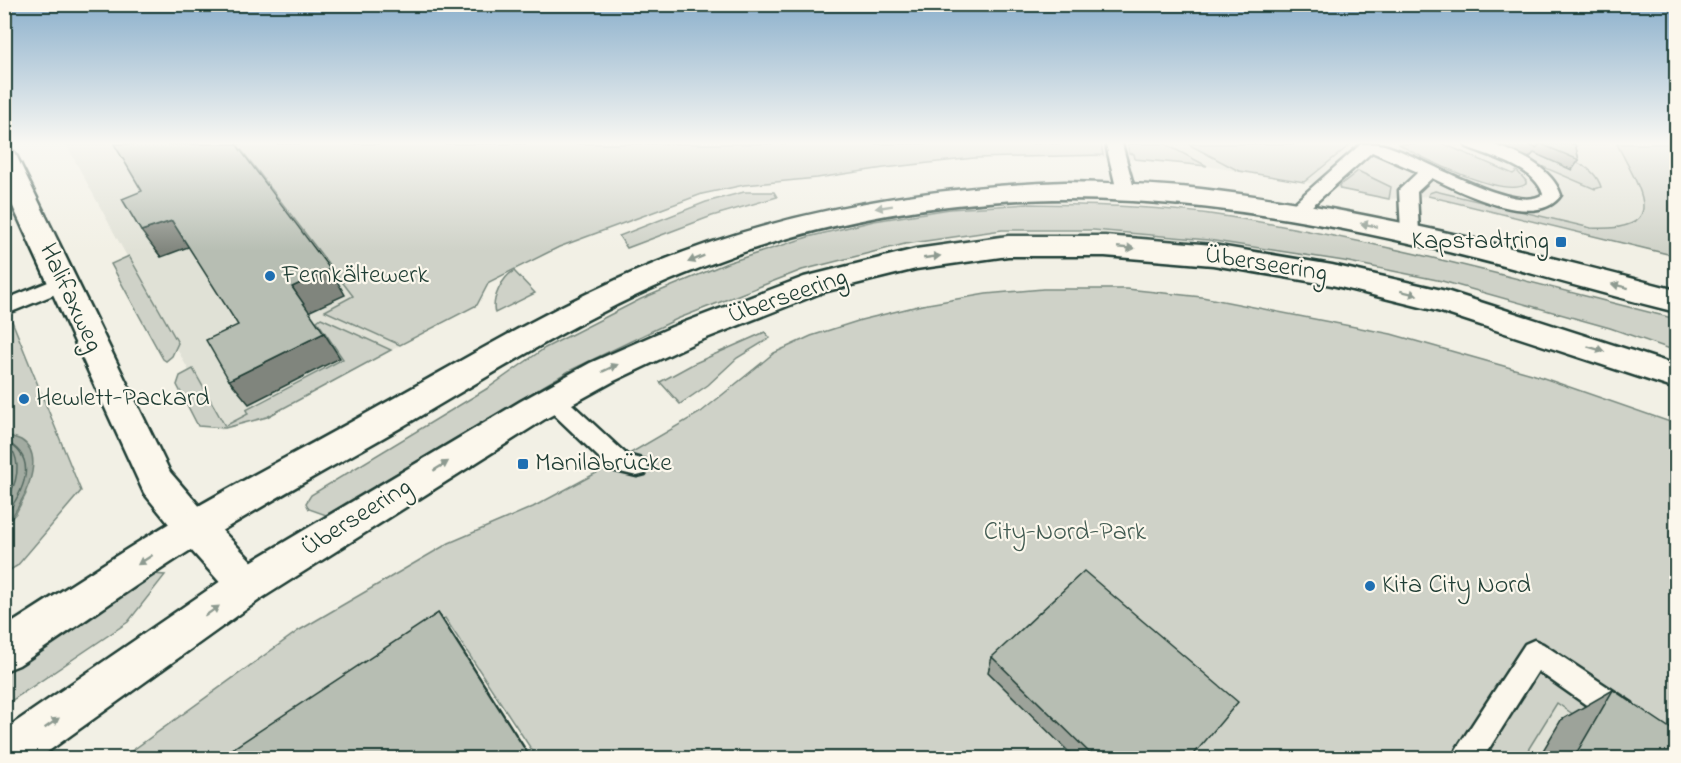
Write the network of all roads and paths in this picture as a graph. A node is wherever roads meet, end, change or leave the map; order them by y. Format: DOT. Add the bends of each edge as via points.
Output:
graph roads {
  1 [pos="15,180"];
  2 [pos="1123,180"];
  3 [pos="1329,180"];
  4 [pos="1420,180"];
  5 [pos="1452,180"];
  6 [pos="1546,180"];
  7 [pos="1126,192"];
  8 [pos="1298,210"];
  9 [pos="1410,233"];
  10 [pos="63,283"];
  11 [pos="1677,301"];
  12 [pos="4,308"];
  13 [pos="1677,377"];
  14 [pos="552,399"];
  15 [pos="637,467"];
  16 [pos="195,528"];
  17 [pos="248,585"];
  18 [pos="4,651"];
  19 [pos="1639,725"];
  20 [pos="4,757"];
  21 [pos="1467,759"];
  1 -- 10 [label="street, Halifaxweg"];
  2 -- 7 [label="lane"];
  3 -- 8 [label="lane"];
  4 -- 9 [label="lane" via="1408,190"];
  5 -- 6 [label="lane" via="1531,206 1546,202 1552,195"];
  7 -- 8 [label="street"];
  7 -- 16 [label="street, one-way" via="1023,191 945,197 800,224 715,252 629,286 541,331"];
  9 -- 8 [label="street, one-way"];
  11 -- 9 [label="street, one-way"];
  10 -- 12 [label="lane"];
  10 -- 16 [label="street, Halifaxweg" via="157,482"];
  14 -- 13 [label="street, Überseering, one-way" via="683,335 815,284 916,259 1008,246 1105,246 1201,254 1332,274 1446,302"];
  14 -- 15 [label="lane" via="620,463"];
  17 -- 14 [label="street, Überseering, one-way"];
  16 -- 17 [label="street, Halifaxweg"];
  16 -- 18 [label="street, one-way"];
  20 -- 17 [label="street, Überseering, one-way"];
  19 -- 21 [label="lane" via="1534,653"];
}
